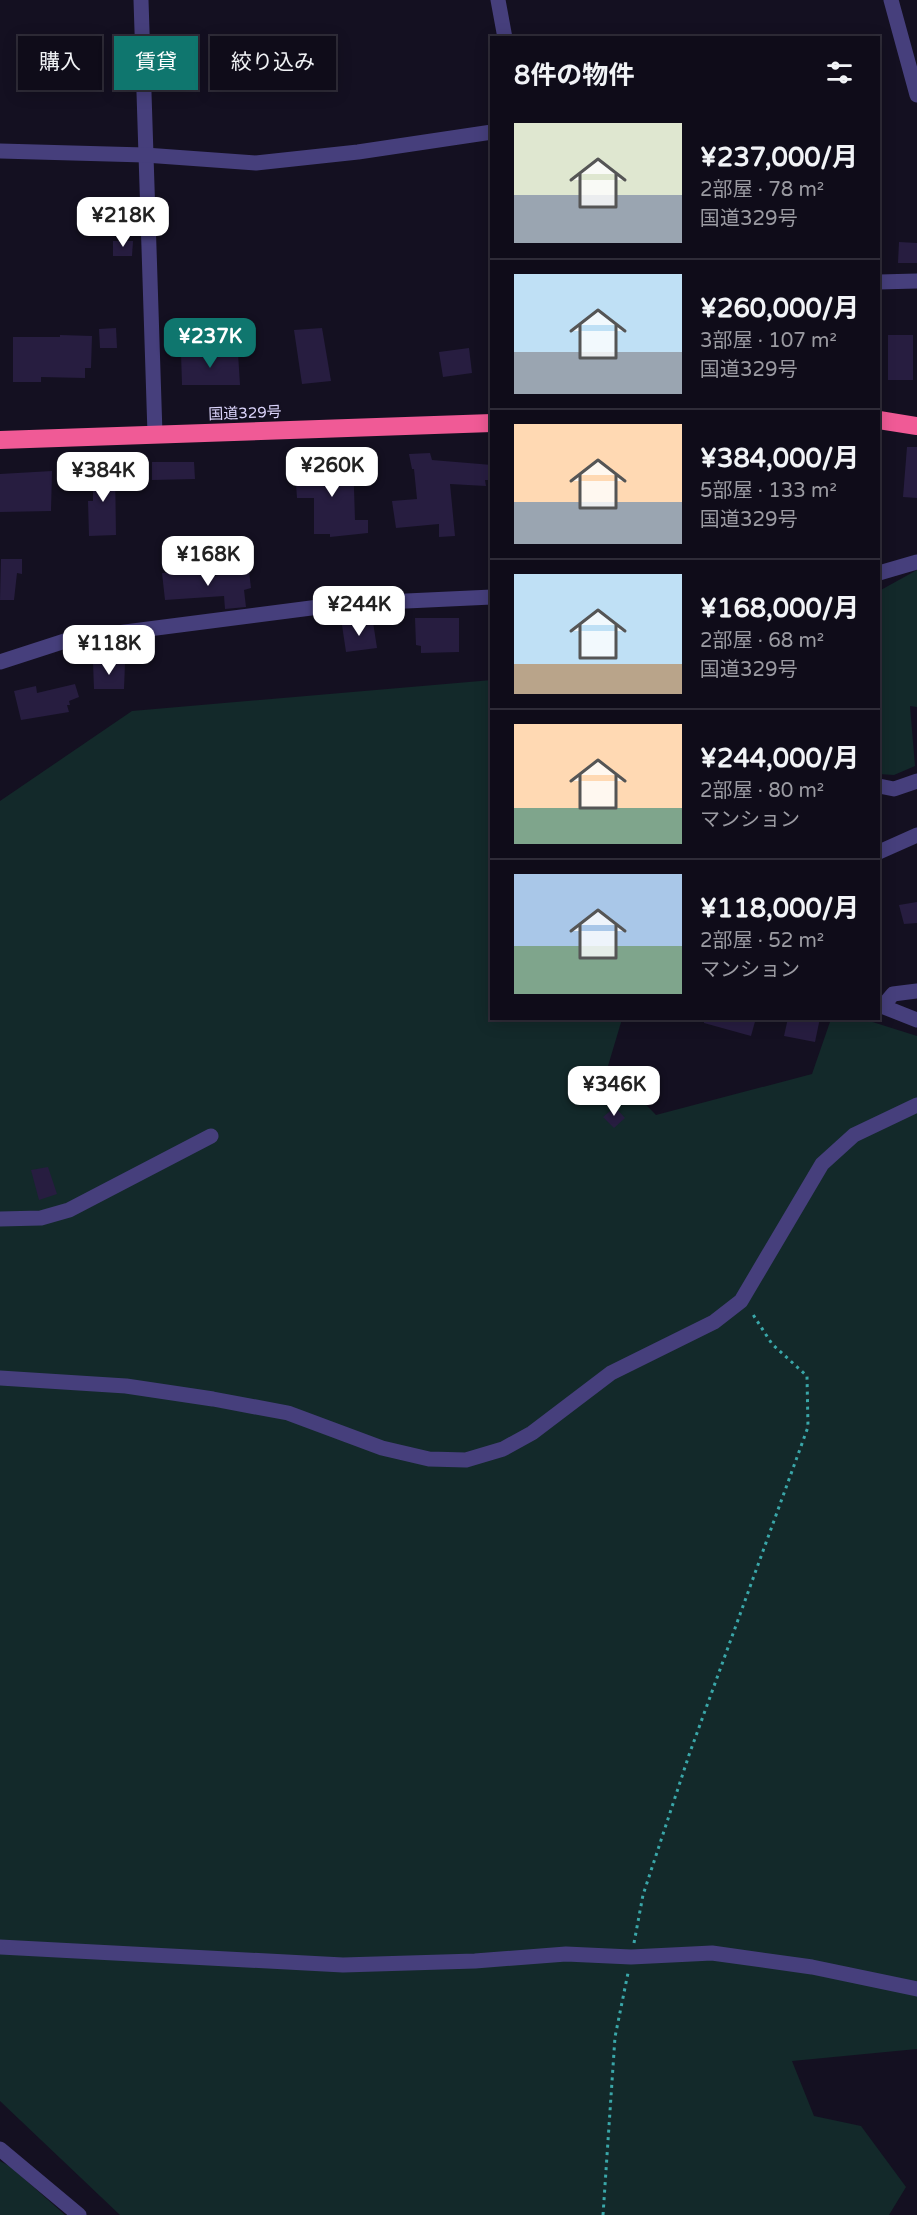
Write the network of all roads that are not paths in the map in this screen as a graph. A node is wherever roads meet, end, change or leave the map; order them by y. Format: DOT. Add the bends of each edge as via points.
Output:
graph roads {
  1 [pos="141,0"];
  2 [pos="512,0"];
  3 [pos="891,0"];
  4 [pos="500,6"];
  5 [pos="505,36"];
  6 [pos="917,95"];
  7 [pos="490,132"];
  8 [pos="0,151"];
  9 [pos="145,155"];
  10 [pos="880,282"];
  11 [pos="917,282"];
  12 [pos="880,420"];
  13 [pos="490,423"];
  14 [pos="917,426"];
  15 [pos="155,434"];
  16 [pos="0,440"];
  17 [pos="917,562"];
  18 [pos="880,573"];
  19 [pos="490,597"];
  20 [pos="0,662"];
  21 [pos="917,781"];
  22 [pos="880,786"];
  23 [pos="917,836"];
  24 [pos="880,852"];
  25 [pos="917,991"];
  26 [pos="881,1006"];
  27 [pos="917,1020"];
  28 [pos="917,1105"];
  29 [pos="211,1136"];
  30 [pos="0,1219"];
  31 [pos="0,1378"];
  32 [pos="0,1947"];
  33 [pos="917,1989"];
  34 [pos="0,2149"];
  35 [pos="79,2215"];
  1 -- 9 [label="street"];
  2 -- 4 [label="street"];
  3 -- 6 [label="street"];
  4 -- 5 [label="street"];
  7 -- 9 [label="street" via="256,163"];
  8 -- 9 [label="street"];
  9 -- 15 [label="street"];
  10 -- 11 [label="street"];
  12 -- 14 [label="highway"];
  13 -- 15 [label="highway, 国道329号"];
  15 -- 16 [label="highway, 国道329号"];
  17 -- 18 [label="street"];
  19 -- 20 [label="street" via="342,604 71,639"];
  21 -- 22 [label="street" via="894,789"];
  23 -- 24 [label="street"];
  25 -- 26 [label="street" via="893,994"];
  26 -- 27 [label="street"];
  28 -- 31 [label="street" via="854,1135 822,1164 741,1301 714,1322 611,1373 532,1433 502,1449 466,1460 405,1454 288,1413 213,1399 126,1386"];
  29 -- 30 [label="street" via="69,1210 41,1218"];
  32 -- 33 [label="street" via="343,1965 566,1954 631,1958 712,1953 812,1967"];
  34 -- 35 [label="street"];
}
